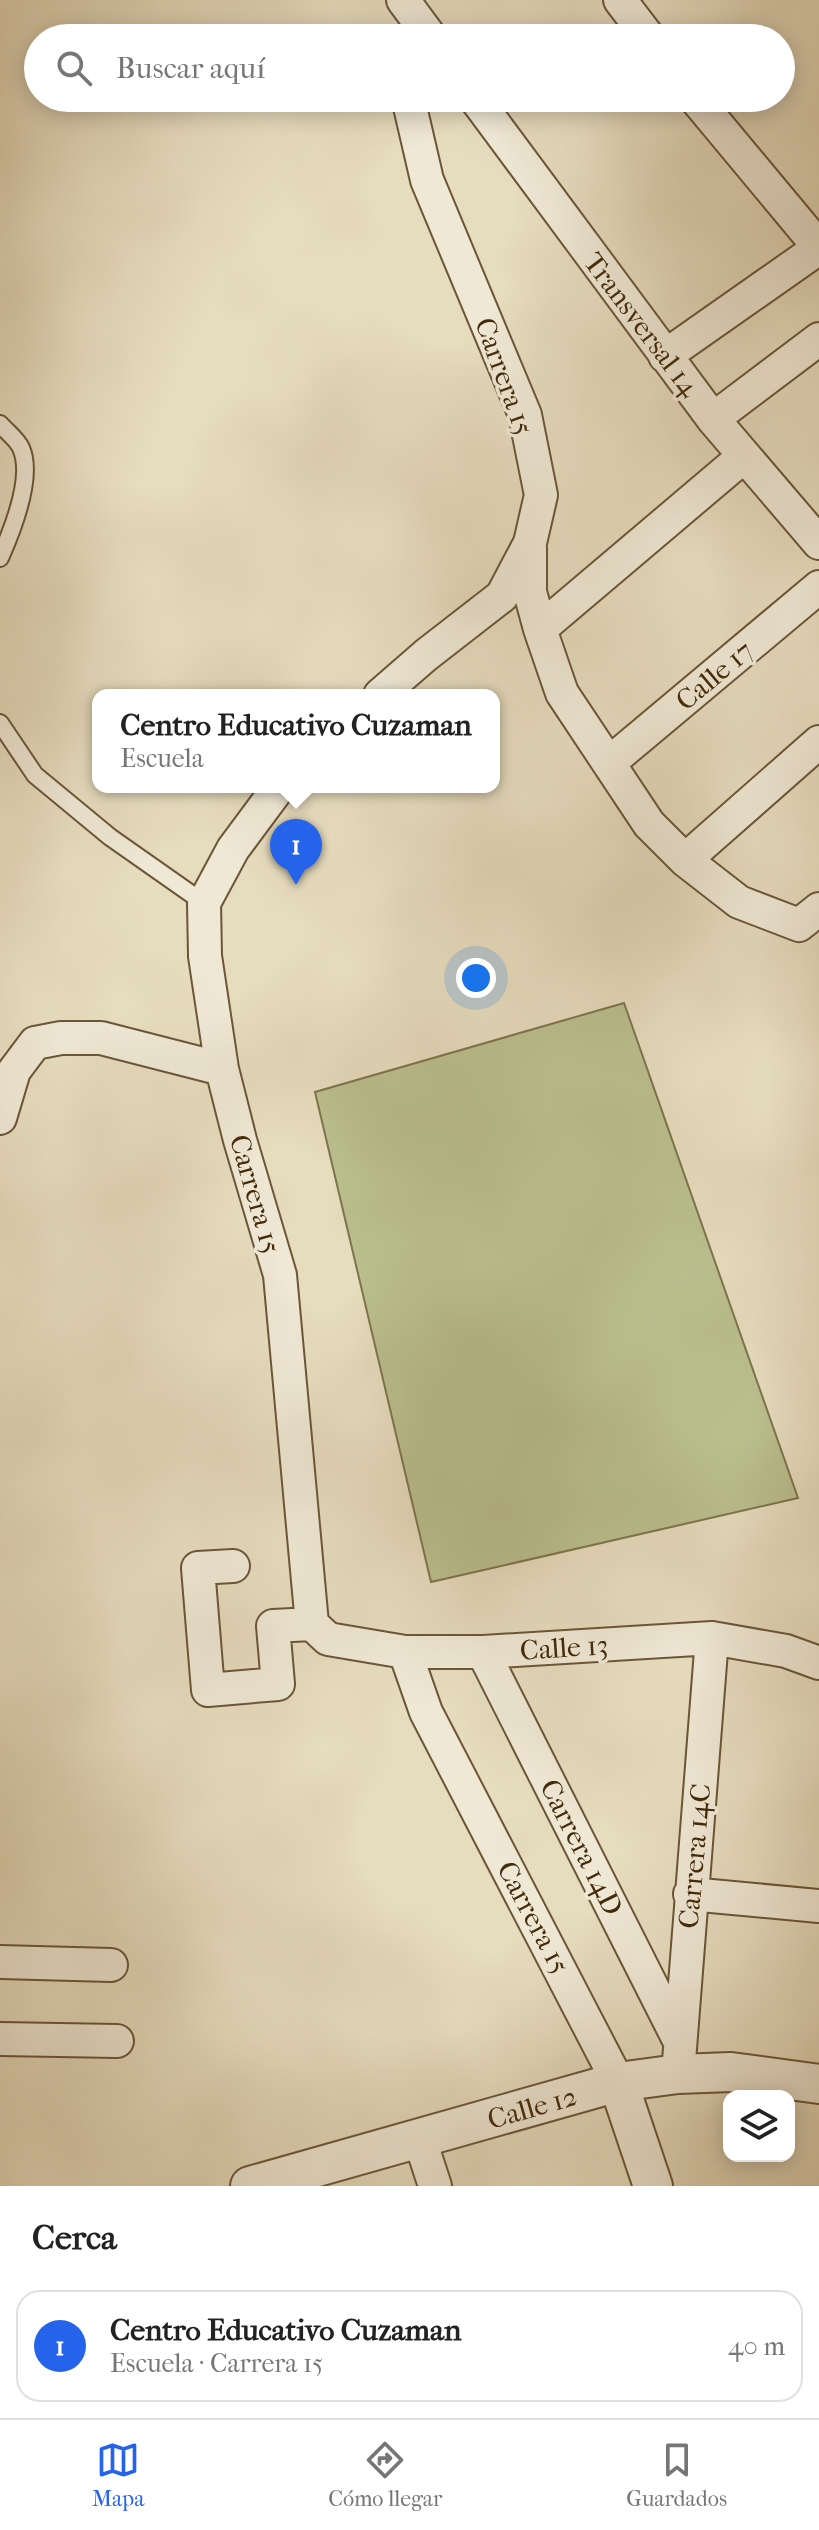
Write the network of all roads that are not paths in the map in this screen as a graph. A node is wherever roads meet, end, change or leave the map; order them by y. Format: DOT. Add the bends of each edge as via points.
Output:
graph roads {
  1 [pos="402,0"];
  2 [pos="620,0"];
  3 [pos="402,24"];
  4 [pos="420,24"];
  5 [pos="638,24"];
  6 [pos="411,112"];
  7 [pos="485,112"];
  8 [pos="707,112"];
  9 [pos="819,248"];
  10 [pos="819,339"];
  11 [pos="665,356"];
  12 [pos="713,419"];
  13 [pos="0,424"];
  14 [pos="743,457"];
  15 [pos="530,543"];
  16 [pos="819,543"];
  17 [pos="0,558"];
  18 [pos="819,587"];
  19 [pos="540,629"];
  20 [pos="387,689"];
  21 [pos="0,723"];
  22 [pos="819,742"];
  23 [pos="609,763"];
  24 [pos="275,793"];
  25 [pos="685,860"];
  26 [pos="204,903"];
  27 [pos="809,917"];
  28 [pos="222,1069"];
  29 [pos="0,1118"];
  30 [pos="233,1566"];
  31 [pos="312,1624"];
  32 [pos="712,1638"];
  33 [pos="405,1652"];
  34 [pos="483,1652"];
  35 [pos="819,1663"];
  36 [pos="690,1894"];
  37 [pos="819,1906"];
  38 [pos="0,1962"];
  39 [pos="111,1965"];
  40 [pos="0,2039"];
  41 [pos="117,2041"];
  42 [pos="679,2058"];
  43 [pos="618,2082"];
  44 [pos="819,2084"];
  45 [pos="420,2140"];
  46 [pos="300,2179"];
  47 [pos="250,2186"];
  48 [pos="435,2186"];
  49 [pos="653,2186"];
  1 -- 3 [label="street"];
  1 -- 4 [label="street"];
  2 -- 5 [label="street"];
  6 -- 15 [label="street, Carrera 15" via="427,180 525,415 541,495"];
  7 -- 11 [label="street, Transversal 14"];
  8 -- 9 [label="street"];
  9 -- 11 [label="street"];
  10 -- 12 [label="street"];
  11 -- 12 [label="street, Transversal 14"];
  12 -- 14 [label="street, Transversal 14"];
  13 -- 17 [label="lane" via="21,448 25,482"];
  14 -- 16 [label="street, Transversal 14"];
  14 -- 19 [label="street"];
  15 -- 19 [label="street" via="530,592"];
  15 -- 20 [label="street, Carrera 15" via="502,596"];
  18 -- 23 [label="street, Calle 17"];
  19 -- 23 [label="street" via="562,693"];
  21 -- 26 [label="lane" via="35,775 110,837"];
  22 -- 25 [label="street"];
  23 -- 25 [label="street" via="649,824"];
  24 -- 26 [label="street, Carrera 15" via="233,849"];
  25 -- 27 [label="street" via="739,902"];
  26 -- 28 [label="street, Carrera 15" via="205,956"];
  28 -- 29 [label="street" via="101,1038 35,1043 14,1071"];
  28 -- 31 [label="street, Carrera 15" via="280,1275"];
  30 -- 31 [label="street" via="198,1568 208,1690 278,1684 273,1626"];
  31 -- 33 [label="street, Calle 13" via="328,1639"];
  32 -- 34 [label="street, Calle 13"];
  32 -- 35 [label="street, Calle 13" via="786,1651"];
  32 -- 36 [label="street, Carrera 14C"];
  33 -- 34 [label="street, Calle 13"];
  33 -- 43 [label="street, Carrera 15" via="426,1712"];
  34 -- 42 [label="street, Carrera 14D"];
  36 -- 37 [label="street"];
  36 -- 42 [label="street, Carrera 14C"];
  38 -- 39 [label="street"];
  40 -- 41 [label="street"];
  42 -- 43 [label="street, Calle 12"];
  42 -- 44 [label="street, Calle 12" via="731,2072"];
  43 -- 45 [label="street, Calle 12"];
  43 -- 49 [label="street, Carrera 15"];
  45 -- 46 [label="street, Calle 12"];
  45 -- 48 [label="street"];
  46 -- 47 [label="street, Calle 12"];
}
